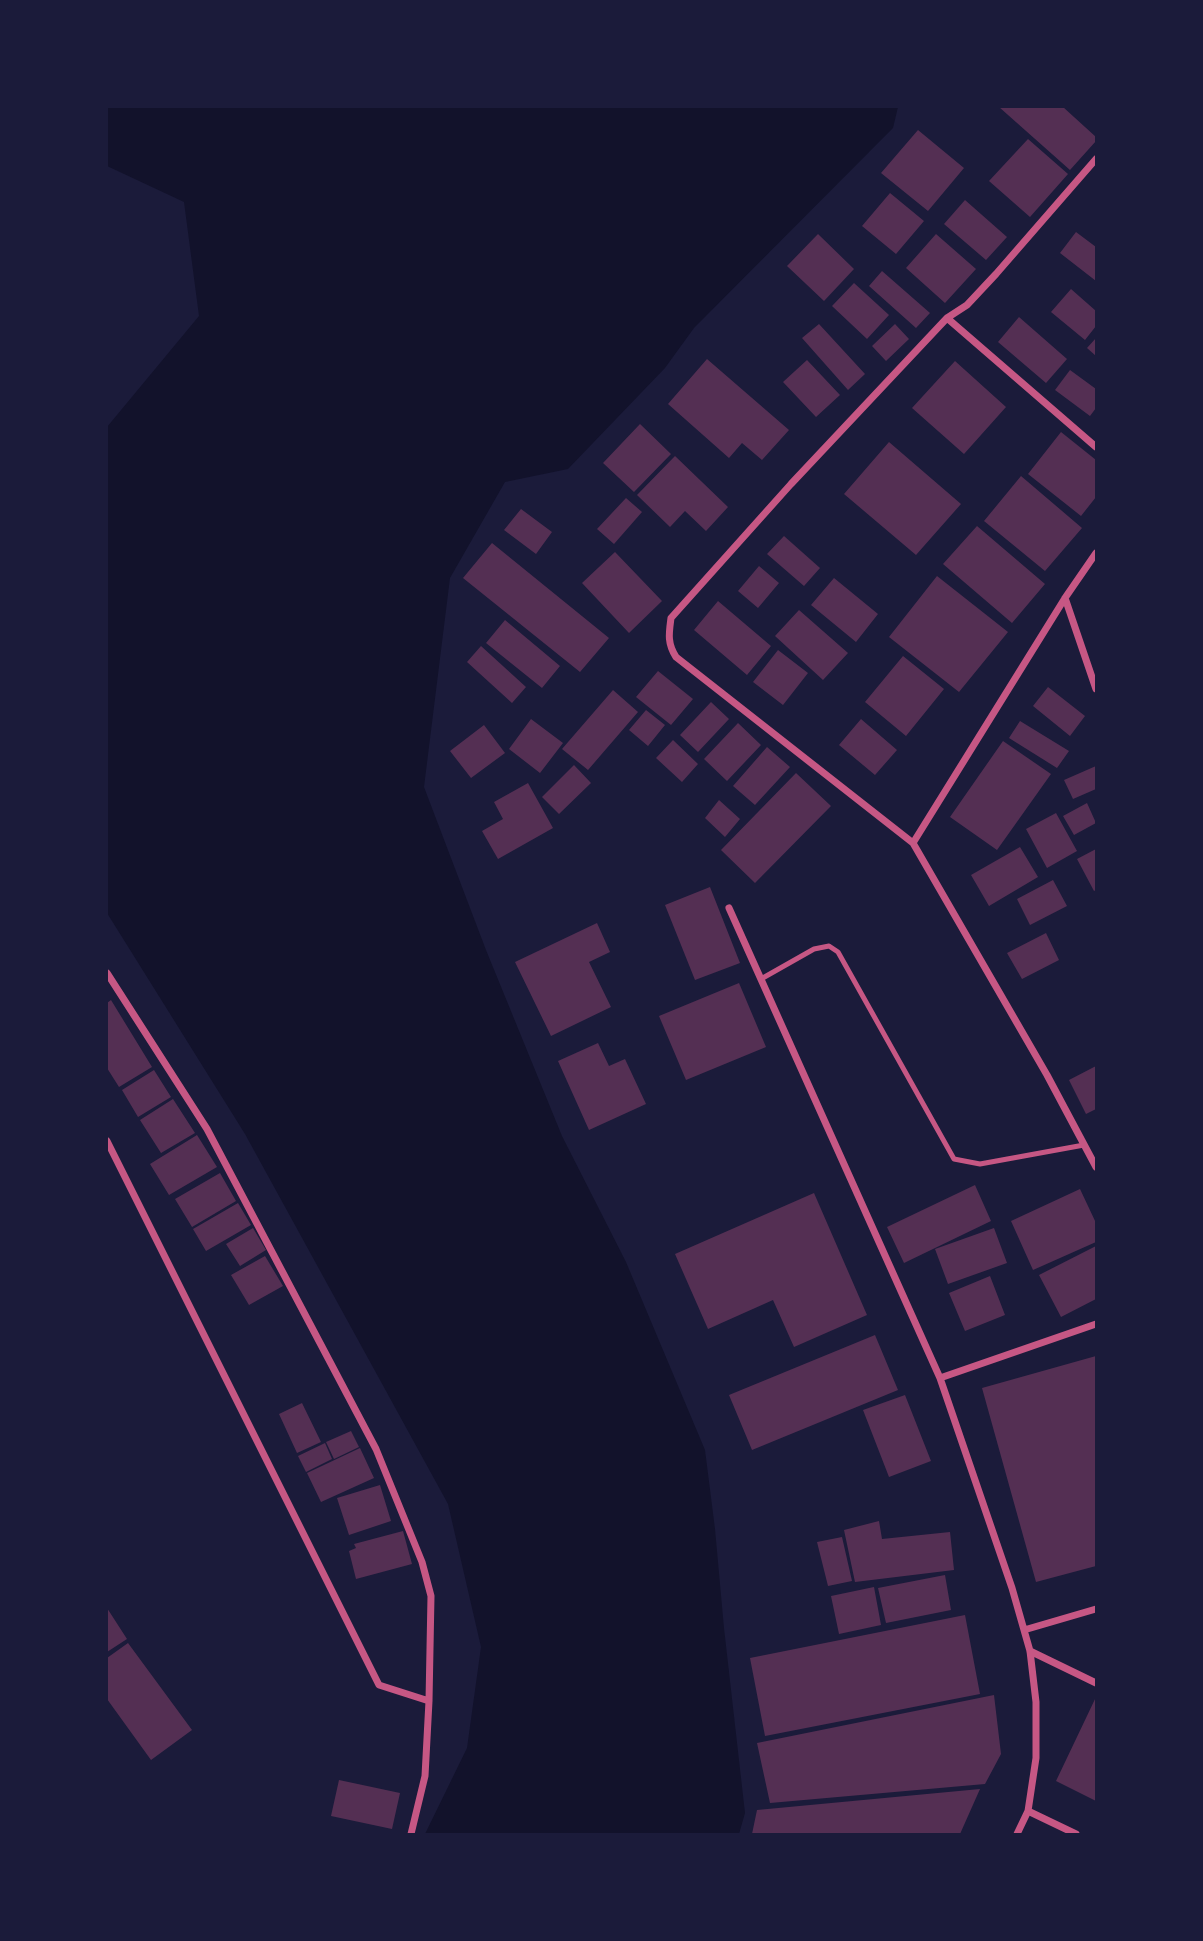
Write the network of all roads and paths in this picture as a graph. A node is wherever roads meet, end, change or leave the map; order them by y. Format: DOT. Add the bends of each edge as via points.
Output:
graph roads {
  1 [pos="1096,159"];
  2 [pos="947,318"];
  3 [pos="1096,447"];
  4 [pos="1096,553"];
  5 [pos="1065,598"];
  6 [pos="1096,689"];
  7 [pos="913,843"];
  8 [pos="729,908"];
  9 [pos="107,973"];
  10 [pos="761,979"];
  11 [pos="107,1141"];
  12 [pos="1084,1145"];
  13 [pos="1096,1167"];
  14 [pos="1096,1324"];
  15 [pos="940,1378"];
  16 [pos="1096,1609"];
  17 [pos="1024,1630"];
  18 [pos="1030,1651"];
  19 [pos="1096,1683"];
  20 [pos="429,1701"];
  21 [pos="1028,1811"];
  22 [pos="411,1834"];
  23 [pos="1017,1834"];
  24 [pos="1076,1834"];
  1 -- 2 [label="street" via="989,282"];
  2 -- 3 [label="street"];
  2 -- 7 [label="street" via="671,618 668,638 676,657"];
  4 -- 5 [label="street"];
  5 -- 6 [label="street"];
  5 -- 7 [label="street"];
  7 -- 12 [label="street"];
  8 -- 10 [label="street"];
  9 -- 20 [label="street" via="207,1129 376,1449 431,1596"];
  10 -- 12 [label="lane" via="814,949 829,946 838,952 954,1159 980,1164"];
  10 -- 15 [label="street"];
  11 -- 20 [label="street" via="379,1685"];
  12 -- 13 [label="street"];
  14 -- 15 [label="street"];
  15 -- 17 [label="street"];
  16 -- 17 [label="street"];
  17 -- 18 [label="street"];
  18 -- 19 [label="street"];
  18 -- 21 [label="street" via="1036,1758"];
  20 -- 22 [label="street" via="425,1776"];
  21 -- 23 [label="street"];
  21 -- 24 [label="street"];
}
